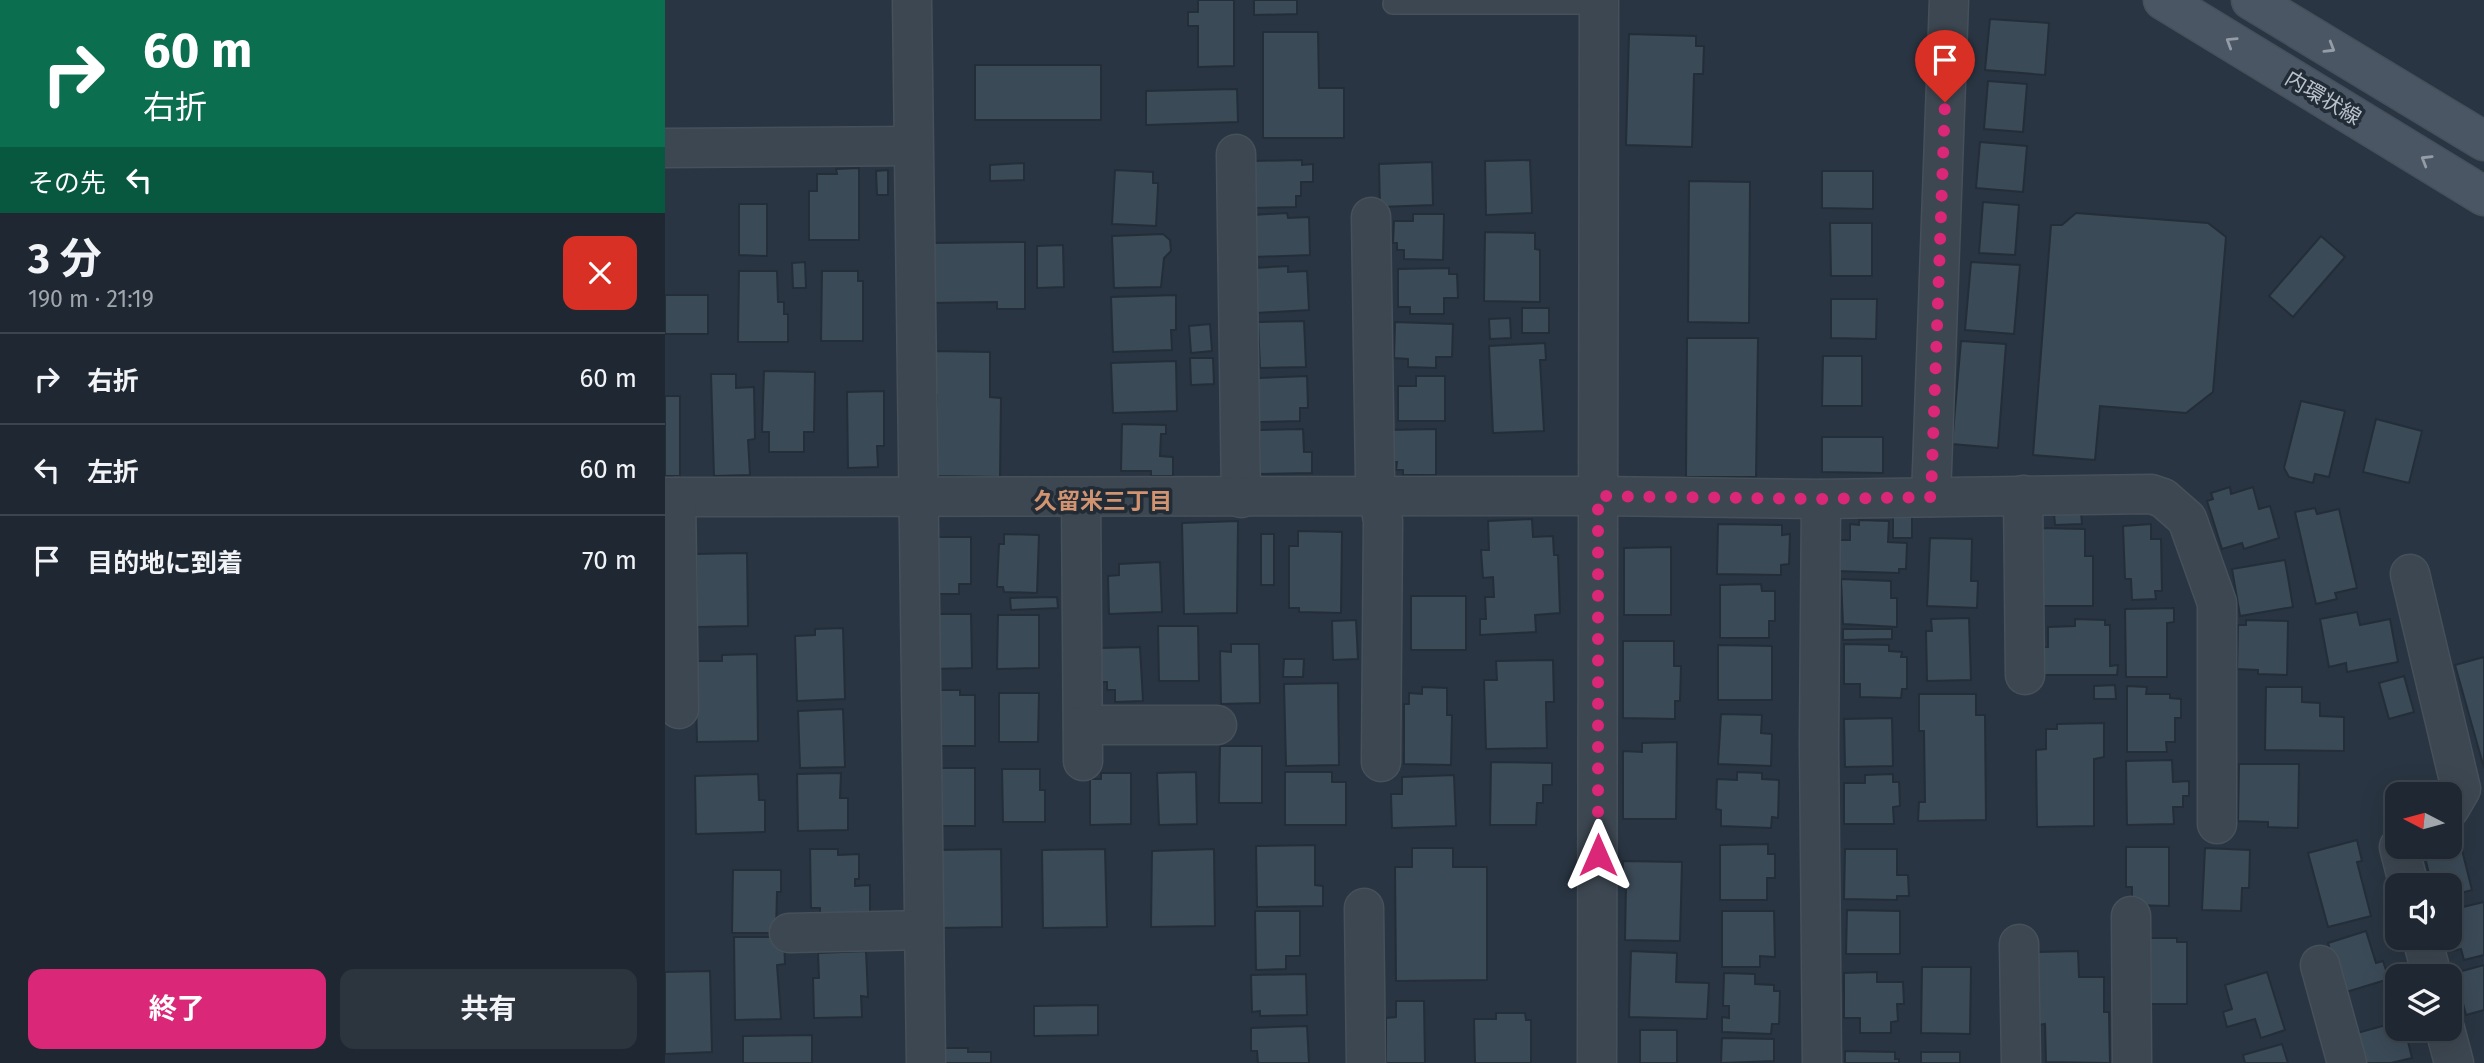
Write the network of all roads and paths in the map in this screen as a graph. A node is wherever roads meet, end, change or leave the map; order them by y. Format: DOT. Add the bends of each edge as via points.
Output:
graph roads {
  1 [pos="912,0"];
  2 [pos="1949,0"];
  3 [pos="2163,0"];
  4 [pos="2251,0"];
  5 [pos="1599,2"];
  6 [pos="1393,4"];
  7 [pos="2484,141"];
  8 [pos="913,146"];
  9 [pos="665,148"];
  10 [pos="1235,153"];
  11 [pos="2484,196"];
  12 [pos="1371,217"];
  13 [pos="917,495"];
  14 [pos="2023,495"];
  15 [pos="1598,496"];
  16 [pos="671,497"];
  17 [pos="1378,497"];
  18 [pos="1931,497"];
  19 [pos="1081,498"];
  20 [pos="1241,498"];
  21 [pos="1821,499"];
  22 [pos="2410,574"];
  23 [pos="2025,675"];
  24 [pos="680,709"];
  25 [pos="1217,725"];
  26 [pos="1381,762"];
  27 [pos="2459,782"];
  28 [pos="2217,824"];
  29 [pos="1364,908"];
  30 [pos="2131,916"];
  31 [pos="923,930"];
  32 [pos="789,933"];
  33 [pos="2019,944"];
  34 [pos="2320,965"];
  35 [pos="2448,1041"];
  36 [pos="926,1063"];
  37 [pos="1366,1063"];
  38 [pos="1597,1063"];
  39 [pos="1822,1063"];
  40 [pos="2021,1063"];
  41 [pos="2132,1063"];
  42 [pos="2347,1063"];
  43 [pos="2454,1063"];
  1 -- 8 [label="street"];
  2 -- 18 [label="street"];
  11 -- 3 [label="street, 内環状線, one-way"];
  4 -- 7 [label="street, one-way"];
  5 -- 6 [label="lane"];
  5 -- 15 [label="street"];
  8 -- 9 [label="street"];
  8 -- 13 [label="street"];
  10 -- 20 [label="street"];
  12 -- 17 [label="street"];
  13 -- 16 [label="street"];
  13 -- 19 [label="street"];
  13 -- 31 [label="street"];
  14 -- 18 [label="street"];
  14 -- 23 [label="street"];
  14 -- 28 [label="street" via="2151,494 2163,498 2187,519 2217,603"];
  15 -- 17 [label="street"];
  15 -- 21 [label="street"];
  15 -- 38 [label="street"];
  16 -- 24 [label="street"];
  17 -- 20 [label="street"];
  17 -- 26 [label="street" via="1383,521"];
  18 -- 21 [label="street"];
  19 -- 20 [label="street"];
  19 -- 25 [label="street" via="1083,743"];
  21 -- 39 [label="street"];
  22 -- 27 [label="street"];
  29 -- 37 [label="street"];
  30 -- 41 [label="street"];
  31 -- 32 [label="street"];
  31 -- 36 [label="street"];
  33 -- 40 [label="street"];
  34 -- 42 [label="street"];
  35 -- 43 [label="street"];
}
